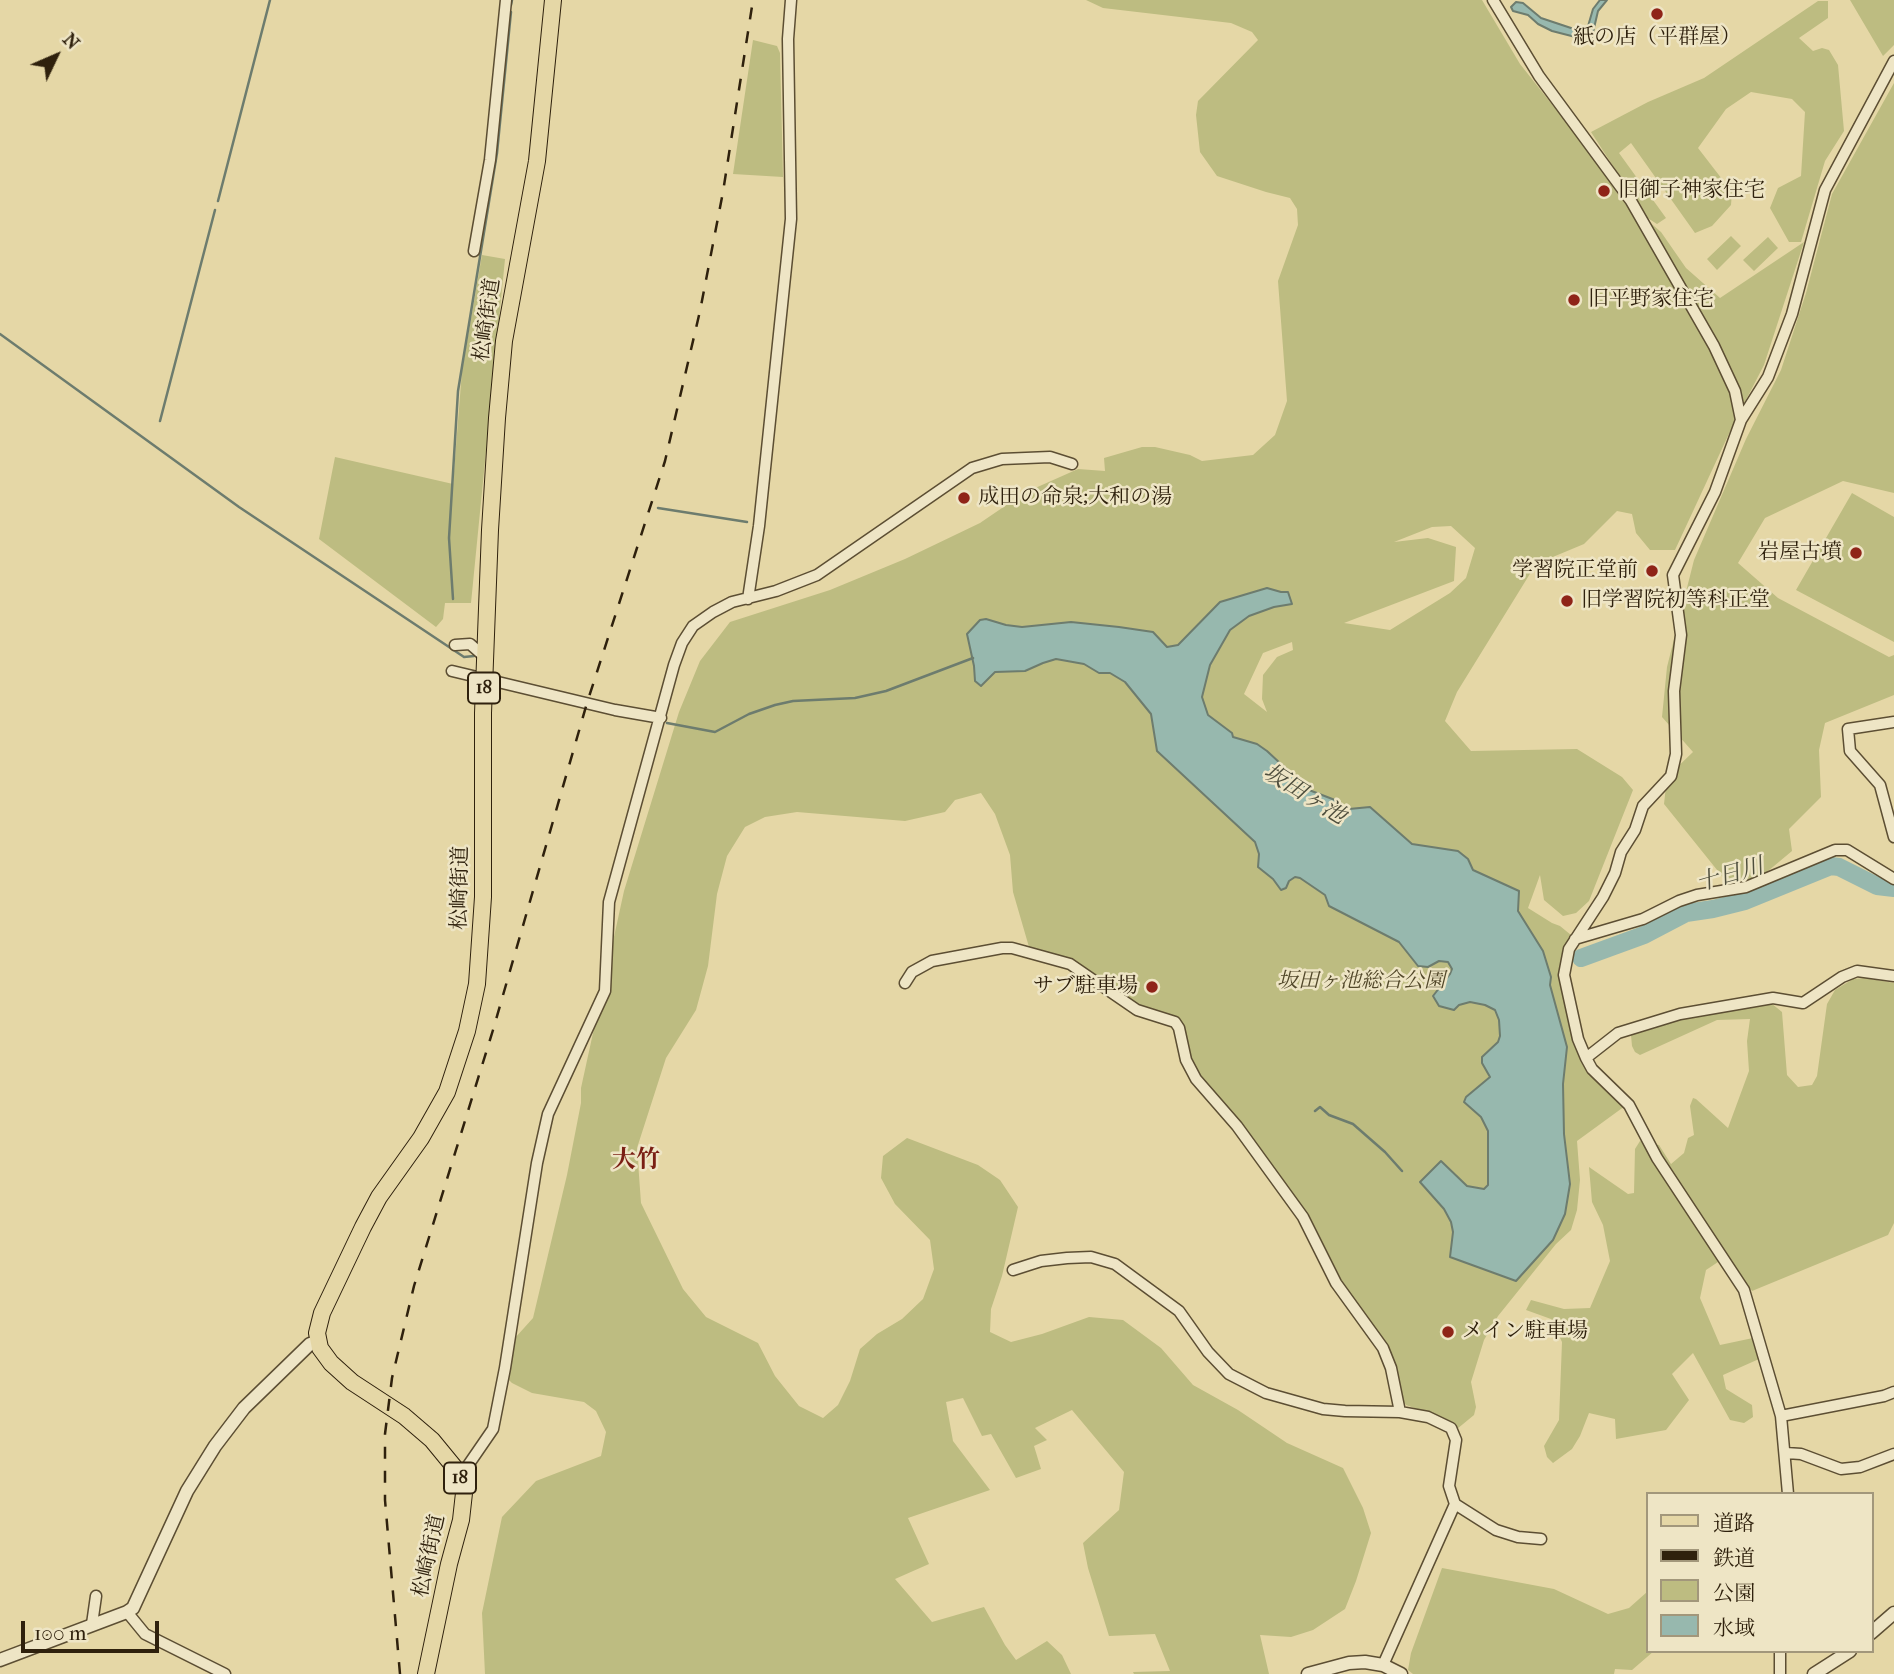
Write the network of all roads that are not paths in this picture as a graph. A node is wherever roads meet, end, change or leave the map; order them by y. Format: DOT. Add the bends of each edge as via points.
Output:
graph roads {
  1 [pos="506,0"];
  2 [pos="553,0"];
  3 [pos="791,0"];
  4 [pos="1493,0"];
  5 [pos="1894,61"];
  6 [pos="474,251"];
  7 [pos="1741,420"];
  8 [pos="1072,464"];
  9 [pos="748,599"];
  10 [pos="455,645"];
  11 [pos="486,658"];
  12 [pos="452,671"];
  13 [pos="485,679"];
  14 [pos="661,718"];
  15 [pos="1894,722"];
  16 [pos="1894,785"];
  17 [pos="1881,790"];
  18 [pos="1894,837"];
  19 [pos="1894,878"];
  20 [pos="1575,939"];
  21 [pos="1894,976"];
  22 [pos="905,983"];
  23 [pos="1586,1058"];
  24 [pos="1013,1270"];
  25 [pos="318,1341"];
  26 [pos="1894,1392"];
  27 [pos="1400,1412"];
  28 [pos="1781,1416"];
  29 [pos="1786,1453"];
  30 [pos="1894,1454"];
  31 [pos="460,1477"];
  32 [pos="1788,1492"];
  33 [pos="1455,1504"];
  34 [pos="1541,1539"];
  35 [pos="96,1596"];
  36 [pos="127,1612"];
  37 [pos="1894,1613"];
  38 [pos="92,1624"];
  39 [pos="1873,1631"];
  40 [pos="1780,1653"];
  41 [pos="1848,1653"];
  42 [pos="0,1661"];
  43 [pos="1383,1665"];
  44 [pos="1833,1670"];
  45 [pos="225,1674"];
  46 [pos="426,1674"];
  47 [pos="1308,1674"];
  48 [pos="1401,1674"];
  49 [pos="1780,1674"];
  50 [pos="1814,1674"];
  1 -- 6 [label="street" via="490,160"];
  2 -- 11 [label="main road, 松崎街道 / 18" via="537,161 504,341"];
  3 -- 9 [label="street" via="791,219"];
  4 -- 7 [label="street" via="1539,76 1631,201 1714,346 1735,391"];
  5 -- 7 [label="street" via="1825,190 1792,314 1768,377"];
  7 -- 20 [label="street" via="1715,492 1673,575 1681,635 1671,776 1643,806 1603,897"];
  8 -- 9 [label="street" via="1033,457 1002,459 972,468 817,575"];
  9 -- 14 [label="street" via="713,611 693,626 674,664"];
  10 -- 11 [label="street" via="470,644"];
  11 -- 13 [label="main road, 松崎街道 / 18"];
  12 -- 13 [label="street"];
  13 -- 14 [label="street"];
  13 -- 25 [label="main road, 松崎街道 / 18" via="483,897 477,984 467,1031 446,1092 421,1138 379,1197 340,1275 318,1325"];
  14 -- 31 [label="street" via="609,902 606,991 548,1114 493,1429"];
  15 -- 17 [label="street" via="1848,729 1850,751"];
  16 -- 17 [label="street"];
  17 -- 18 [label="street"];
  19 -- 20 [label="street" via="1847,850 1835,850 1746,887 1698,895 1643,919"];
  20 -- 23 [label="street" via="1564,975"];
  21 -- 23 [label="street" via="1857,971 1803,1003 1773,998 1680,1014 1618,1033"];
  22 -- 27 [label="street" via="912,972 932,961 1012,948 1070,964 1137,1010 1173,1020 1196,1079 1237,1126 1303,1217 1336,1283 1382,1348"];
  23 -- 28 [label="street" via="1629,1105 1657,1158 1744,1290"];
  24 -- 27 [label="street" via="1067,1258 1091,1257 1115,1264 1179,1311 1229,1374 1266,1393 1324,1409"];
  25 -- 31 [label="main road, 18" via="339,1371 432,1440"];
  25 -- 36 [label="street" via="244,1408 215,1446"];
  26 -- 28 [label="street"];
  27 -- 33 [label="street" via="1428,1417 1451,1428 1455,1440 1449,1486"];
  28 -- 29 [label="street"];
  29 -- 30 [label="street" via="1841,1469"];
  29 -- 32 [label="street"];
  31 -- 46 [label="main road, 松崎街道 / 18" via="464,1493 461,1520"];
  33 -- 34 [label="street" via="1496,1530"];
  33 -- 43 [label="street"];
  35 -- 38 [label="street"];
  36 -- 38 [label="street"];
  36 -- 45 [label="street" via="145,1634"];
  37 -- 39 [label="street"];
  38 -- 42 [label="street"];
  40 -- 49 [label="street"];
  41 -- 44 [label="street"];
  43 -- 47 [label="street" via="1349,1663"];
  43 -- 48 [label="street"];
  44 -- 50 [label="street"];
}
